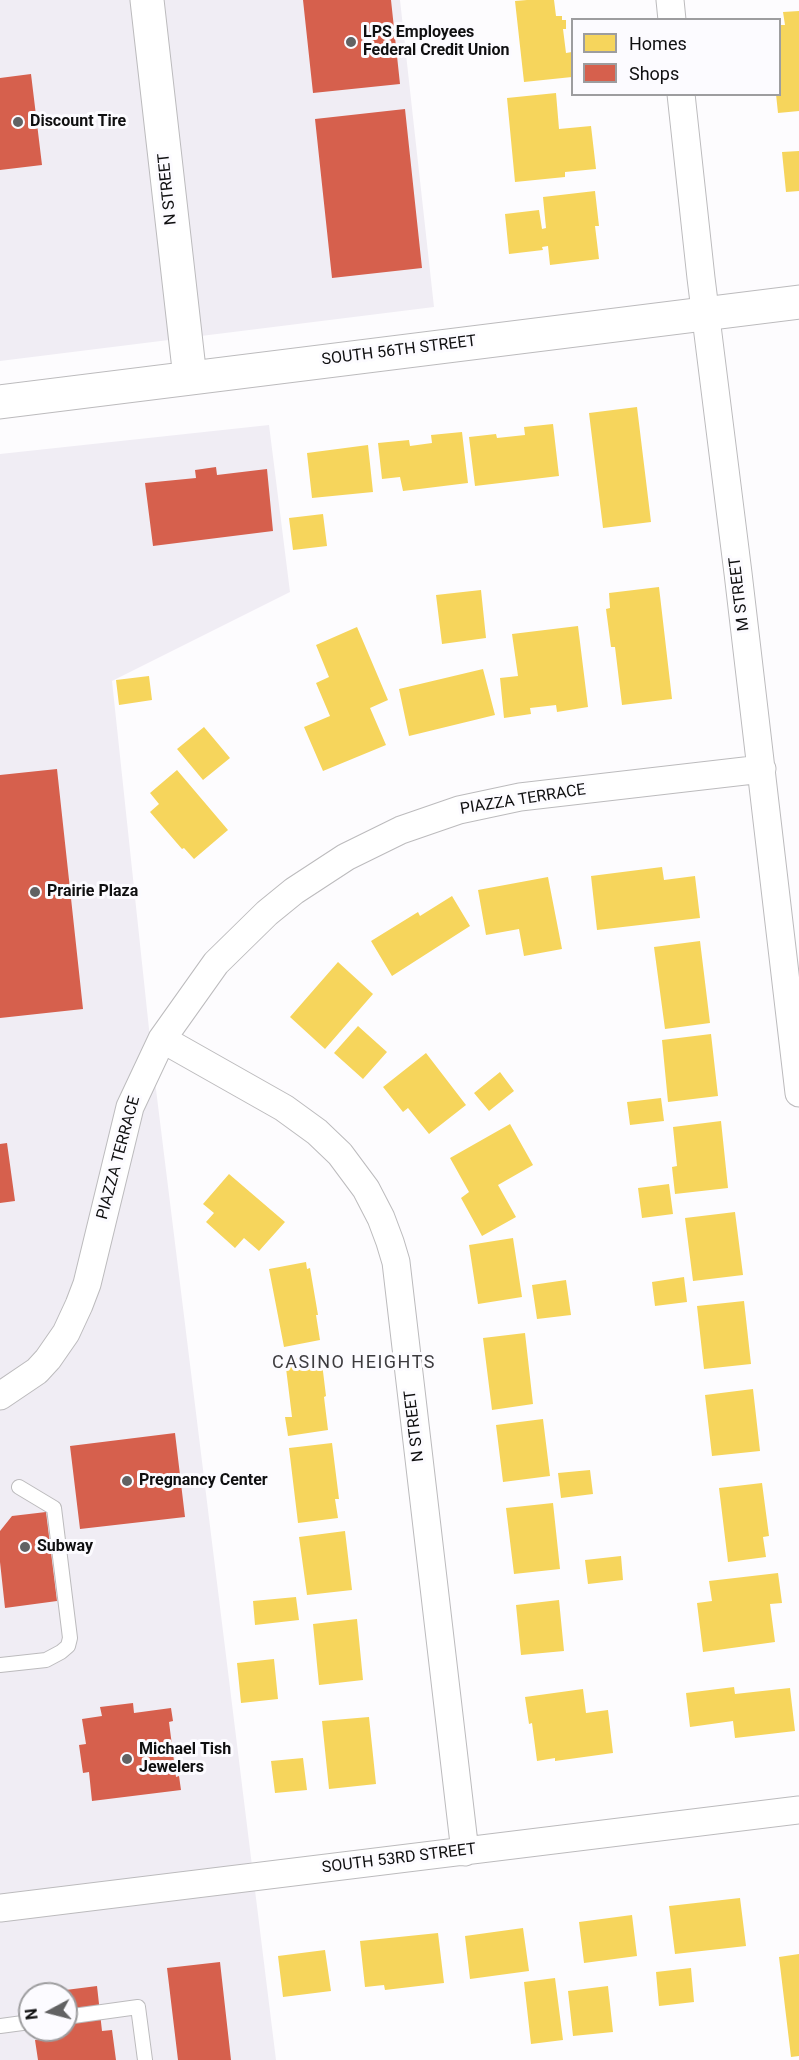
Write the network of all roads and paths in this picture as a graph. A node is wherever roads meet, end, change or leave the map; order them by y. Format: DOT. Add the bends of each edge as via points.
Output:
graph roads {
  1 [pos="147,0"];
  2 [pos="670,0"];
  3 [pos="672,18"];
  4 [pos="681,96"];
  5 [pos="799,302"];
  6 [pos="705,313"];
  7 [pos="190,378"];
  8 [pos="0,402"];
  9 [pos="762,769"];
  10 [pos="162,1039"];
  11 [pos="799,1093"];
  12 [pos="0,1396"];
  13 [pos="19,1487"];
  14 [pos="0,1665"];
  15 [pos="799,1810"];
  16 [pos="465,1852"];
  17 [pos="0,1908"];
  18 [pos="78,2015"];
  19 [pos="18,2024"];
  20 [pos="0,2026"];
  21 [pos="145,2060"];
  1 -- 7 [label="main road, N STREET"];
  2 -- 3 [label="street"];
  4 -- 6 [label="street, M STREET"];
  5 -- 6 [label="main road, SOUTH 56TH STREET"];
  6 -- 7 [label="main road, SOUTH 56TH STREET"];
  6 -- 9 [label="street, M STREET"];
  7 -- 8 [label="main road, SOUTH 56TH STREET"];
  9 -- 10 [label="street, PIAZZA TERRACE" via="520,797 459,810 401,830 328,868 267,913 216,963"];
  9 -- 11 [label="street, M STREET"];
  10 -- 12 [label="street, PIAZZA TERRACE" via="130,1107 87,1284 66,1334 37,1371"];
  10 -- 16 [label="street, N STREET" via="284,1108 317,1132 340,1154 366,1189 390,1242 396,1262"];
  13 -- 14 [label="lane" via="54,1508 70,1638 68,1646 45,1660"];
  15 -- 16 [label="street, SOUTH 53RD STREET"];
  16 -- 17 [label="street, SOUTH 53RD STREET"];
  18 -- 21 [label="lane" via="138,2007"];
  19 -- 20 [label="lane"];
}
